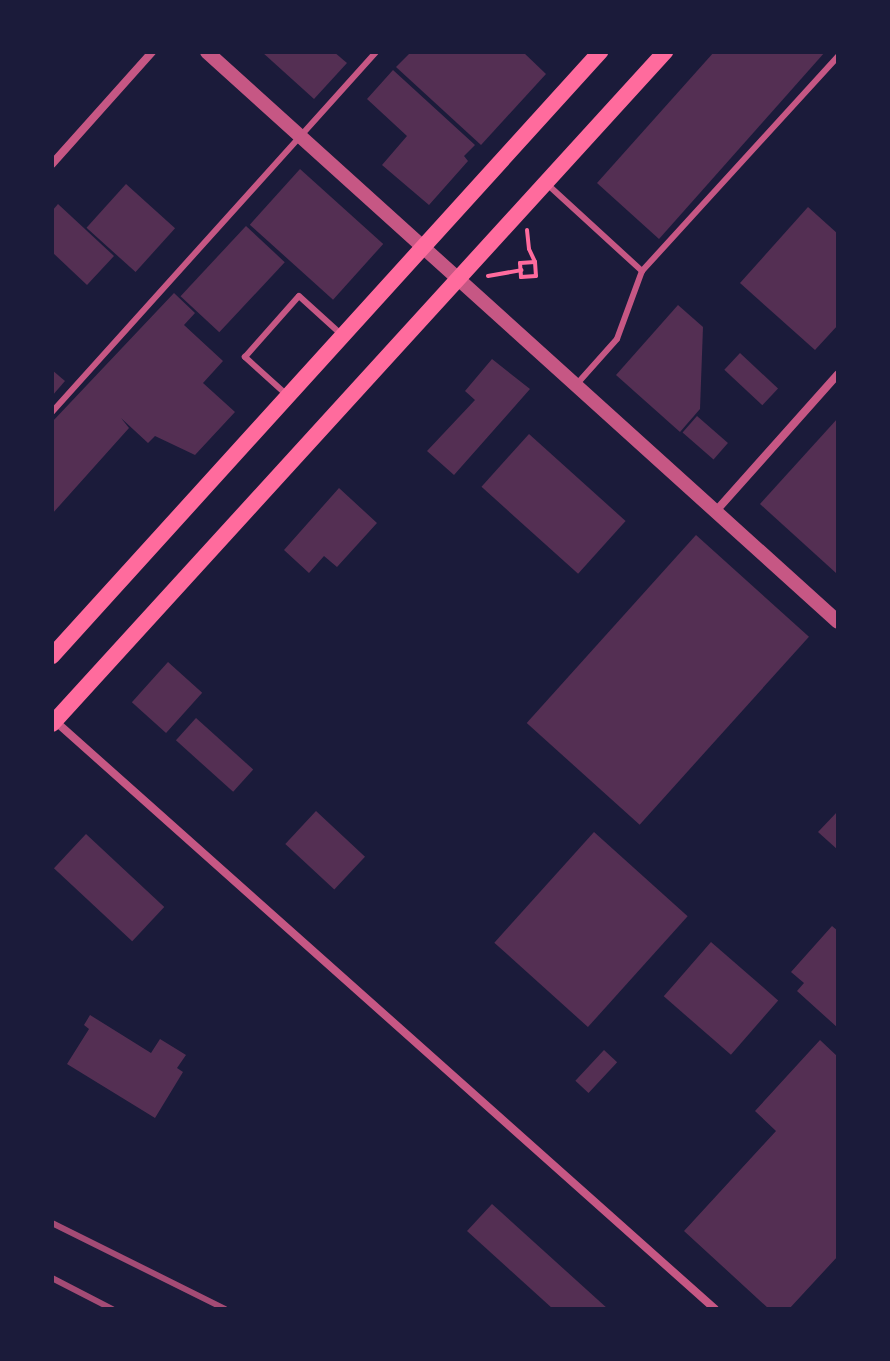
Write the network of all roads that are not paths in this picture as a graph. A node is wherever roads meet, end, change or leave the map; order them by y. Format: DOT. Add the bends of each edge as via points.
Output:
graph roads {
  1 [pos="152,52"];
  2 [pos="207,52"];
  3 [pos="376,52"];
  4 [pos="600,52"];
  5 [pos="665,52"];
  6 [pos="838,56"];
  7 [pos="300,136"];
  8 [pos="52,164"];
  9 [pos="547,184"];
  10 [pos="423,246"];
  11 [pos="642,271"];
  12 [pos="460,281"];
  13 [pos="342,335"];
  14 [pos="838,374"];
  15 [pos="576,385"];
  16 [pos="287,396"];
  17 [pos="52,412"];
  18 [pos="716,511"];
  19 [pos="838,622"];
  20 [pos="52,656"];
  21 [pos="53,722"];
  22 [pos="715,1309"];
  1 -- 8 [label="street"];
  2 -- 7 [label="street"];
  3 -- 7 [label="lane"];
  4 -- 10 [label="main road"];
  5 -- 9 [label="main road"];
  6 -- 11 [label="lane"];
  7 -- 10 [label="street"];
  7 -- 17 [label="lane"];
  9 -- 11 [label="lane"];
  9 -- 12 [label="main road"];
  10 -- 12 [label="street"];
  10 -- 13 [label="main road"];
  11 -- 15 [label="lane" via="617,339"];
  12 -- 15 [label="street"];
  12 -- 21 [label="main road"];
  13 -- 16 [label="main road"];
  13 -- 16 [label="lane" via="299,296 245,357"];
  14 -- 18 [label="street"];
  15 -- 18 [label="street"];
  16 -- 20 [label="main road"];
  18 -- 19 [label="street"];
  21 -- 22 [label="street"];
}
